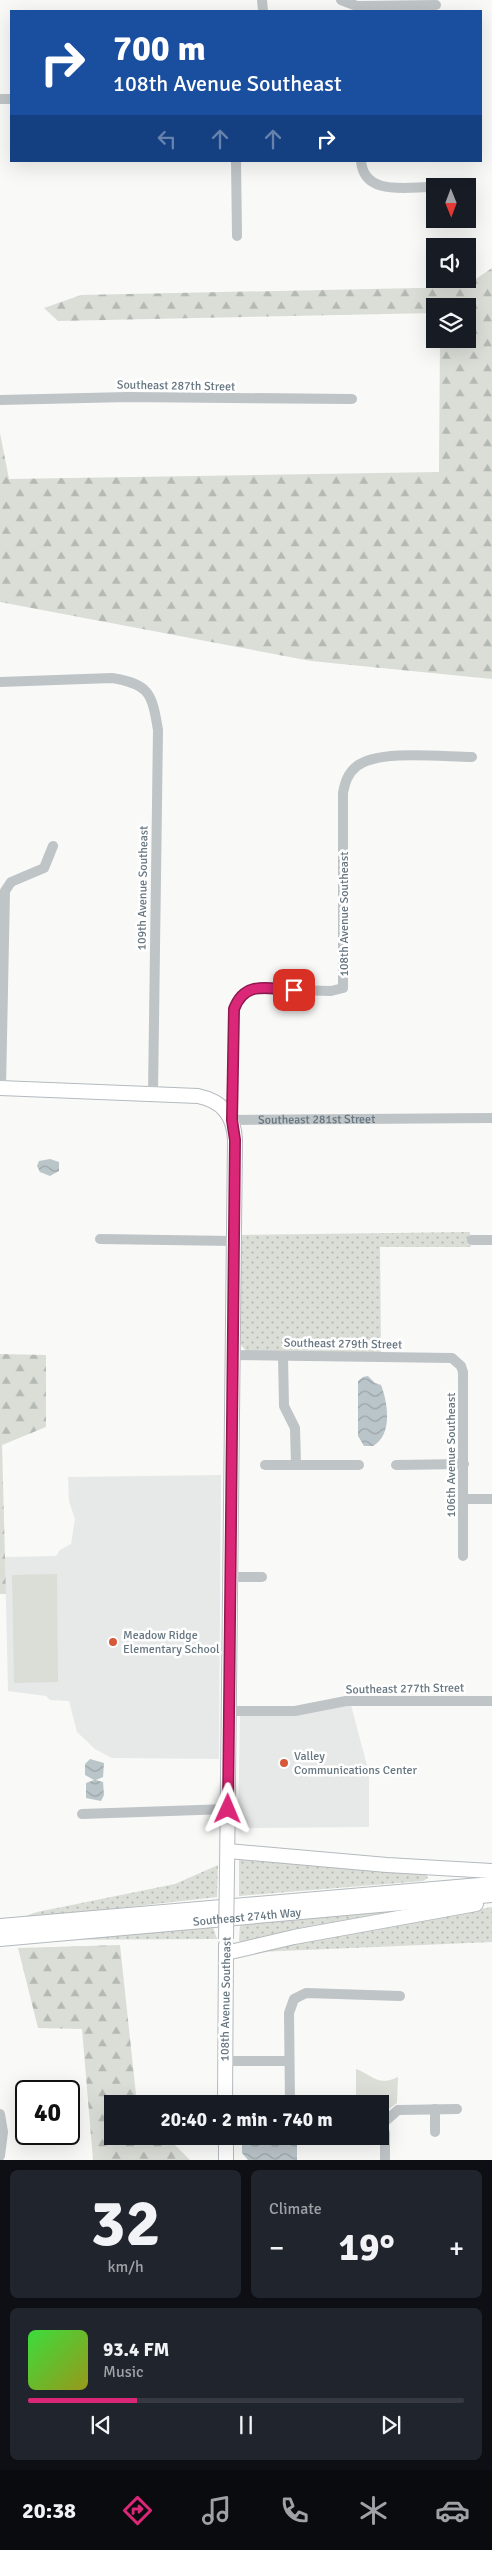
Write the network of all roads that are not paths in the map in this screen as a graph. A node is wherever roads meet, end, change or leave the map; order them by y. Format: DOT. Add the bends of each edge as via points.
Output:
graph roads {
  1 [pos="341,0"];
  2 [pos="436,5"];
  3 [pos="236,162"];
  4 [pos="361,162"];
  5 [pos="426,187"];
  6 [pos="237,236"];
  7 [pos="352,399"];
  8 [pos="0,400"];
  9 [pos="0,682"];
  10 [pos="472,757"];
  11 [pos="53,846"];
  12 [pos="1,1088"];
  13 [pos="153,1094"];
  14 [pos="492,1118"];
  15 [pos="232,1120"];
  16 [pos="100,1238"];
  17 [pos="472,1240"];
  18 [pos="492,1240"];
  19 [pos="233,1241"];
  20 [pos="232,1355"];
  21 [pos="283,1356"];
  22 [pos="452,1358"];
  23 [pos="464,1464"];
  24 [pos="296,1465"];
  25 [pos="359,1465"];
  26 [pos="396,1465"];
  27 [pos="265,1466"];
  28 [pos="464,1499"];
  29 [pos="492,1500"];
  30 [pos="463,1556"];
  31 [pos="231,1577"];
  32 [pos="262,1577"];
  33 [pos="492,1701"];
  34 [pos="230,1711"];
  35 [pos="228,1809"];
  36 [pos="82,1814"];
  37 [pos="228,1851"];
  38 [pos="492,1871"];
  39 [pos="492,1884"];
  40 [pos="492,1895"];
  41 [pos="492,1901"];
  42 [pos="0,1926"];
  43 [pos="0,1939"];
  44 [pos="226,1946"];
  45 [pos="400,1996"];
  46 [pos="225,2061"];
  47 [pos="288,2061"];
  48 [pos="225,2095"];
  49 [pos="290,2095"];
  50 [pos="435,2109"];
  51 [pos="457,2109"];
  52 [pos="0,2114"];
  53 [pos="389,2117"];
  54 [pos="435,2132"];
  55 [pos="226,2145"];
  56 [pos="385,2145"];
  57 [pos="0,2156"];
  58 [pos="226,2160"];
  59 [pos="385,2160"];
  1 -- 2 [label="street" via="357,6"];
  3 -- 6 [label="street"];
  4 -- 5 [label="street" via="362,173 379,186"];
  7 -- 8 [label="street, Southeast 287th Street" via="128,397"];
  9 -- 13 [label="street, 109th Avenue Southeast" via="112,678 142,686 154,709 158,730"];
  10 -- 15 [label="street, 108th Avenue Southeast" via="384,756 357,765 347,777 343,793 343,988 331,991 256,988 239,996 234,1009"];
  11 -- 12 [label="street" via="44,868 11,882 4,891"];
  12 -- 13 [label="main road"];
  13 -- 15 [label="main road" via="210,1099 226,1109"];
  14 -- 15 [label="street, Southeast 281st Street"];
  15 -- 19 [label="main road, 108th Avenue Southeast" via="235,1140"];
  16 -- 19 [label="street"];
  17 -- 18 [label="street"];
  19 -- 20 [label="main road, 108th Avenue Southeast"];
  20 -- 21 [label="street, Southeast 279th Street"];
  20 -- 31 [label="main road, 108th Avenue Southeast"];
  21 -- 22 [label="street, Southeast 279th Street"];
  21 -- 24 [label="street" via="284,1406 295,1428"];
  22 -- 23 [label="street, 106th Avenue Southeast" via="463,1372"];
  23 -- 26 [label="street"];
  23 -- 28 [label="street, 106th Avenue Southeast"];
  24 -- 25 [label="street"];
  24 -- 27 [label="street"];
  28 -- 29 [label="street"];
  28 -- 30 [label="street, 106th Avenue Southeast"];
  31 -- 32 [label="street"];
  31 -- 34 [label="main road, 108th Avenue Southeast"];
  33 -- 34 [label="street, Southeast 277th Street" via="346,1701 295,1711"];
  34 -- 35 [label="main road, 108th Avenue Southeast"];
  35 -- 36 [label="street"];
  35 -- 37 [label="main road, 108th Avenue Southeast"];
  37 -- 38 [label="main road"];
  37 -- 44 [label="main road, 108th Avenue Southeast, bridge"];
  39 -- 42 [label="main road, Southeast 274th Way"];
  40 -- 43 [label="main road, Southeast 274th Way"];
  41 -- 44 [label="main road"];
  44 -- 46 [label="main road, 108th Avenue Southeast"];
  45 -- 47 [label="street" via="306,1993 294,1999 289,2013"];
  46 -- 47 [label="street"];
  46 -- 48 [label="main road, 108th Avenue Southeast"];
  47 -- 49 [label="street"];
  50 -- 51 [label="street"];
  50 -- 53 [label="street" via="398,2110"];
  50 -- 54 [label="street"];
  52 -- 57 [label="street" via="3,2132"];
  55 -- 58 [label="main road"];
  56 -- 59 [label="street"];
}
